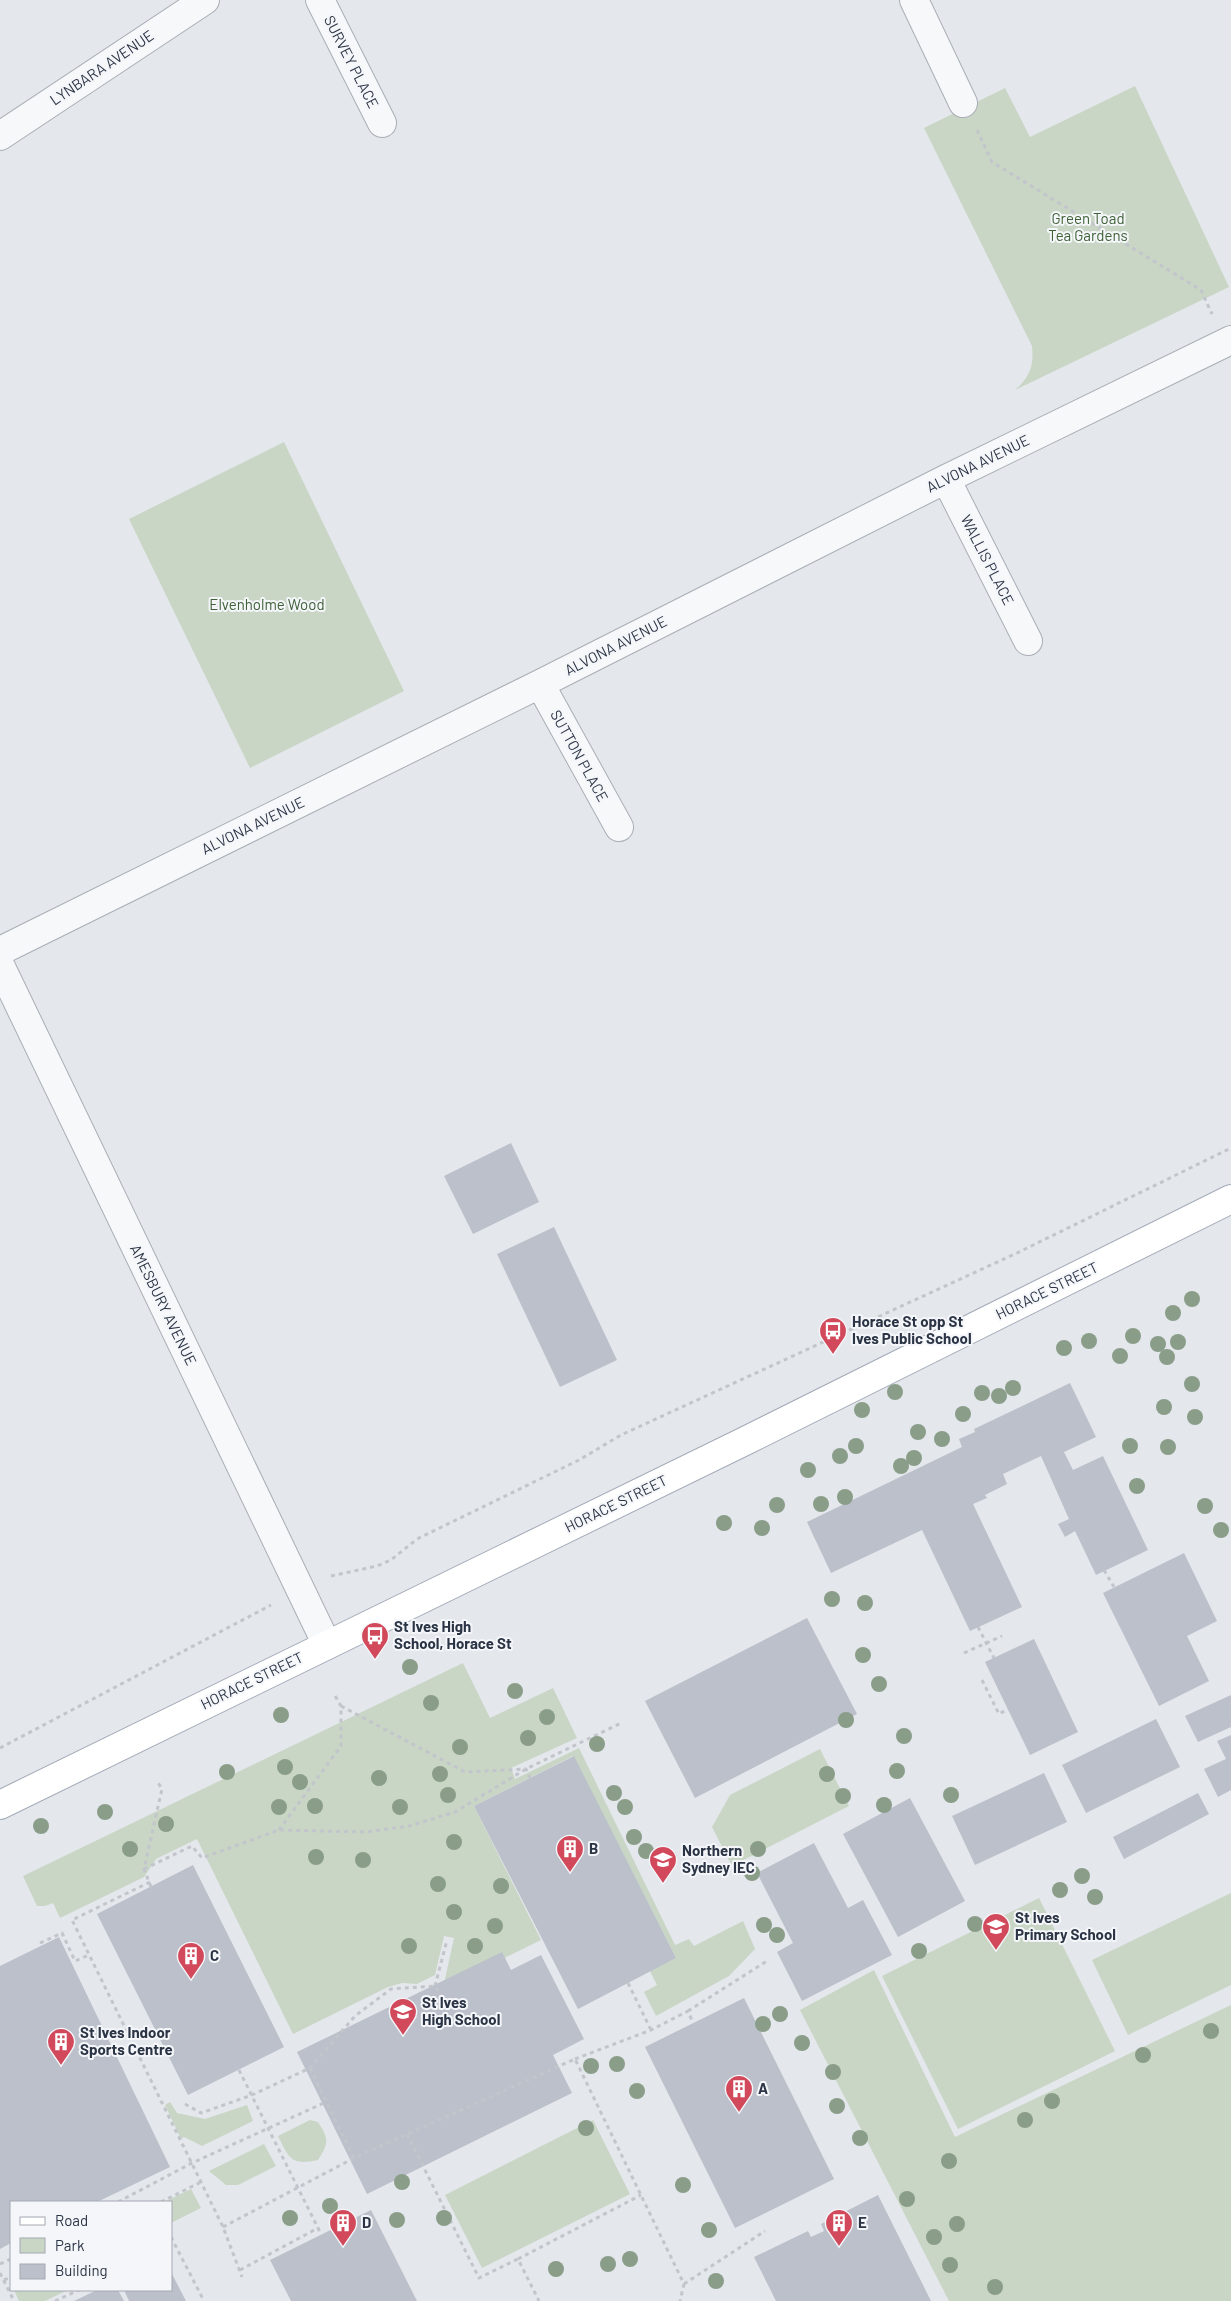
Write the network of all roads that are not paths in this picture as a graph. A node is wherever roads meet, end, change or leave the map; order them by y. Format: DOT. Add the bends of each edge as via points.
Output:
graph roads {
  1 [pos="205,0"];
  2 [pos="320,0"];
  3 [pos="914,0"];
  4 [pos="963,103"];
  5 [pos="382,123"];
  6 [pos="0,136"];
  7 [pos="1228,342"];
  8 [pos="946,479"];
  9 [pos="1028,641"];
  10 [pos="540,684"];
  11 [pos="619,828"];
  12 [pos="0,951"];
  13 [pos="0,965"];
  14 [pos="1231,1198"];
  15 [pos="327,1645"];
  16 [pos="0,1805"];
  1 -- 6 [label="street, LYNBARA AVENUE"];
  2 -- 5 [label="street, SURVEY PLACE"];
  3 -- 4 [label="street"];
  7 -- 8 [label="street, ALVONA AVENUE"];
  8 -- 9 [label="street, WALLIS PLACE"];
  8 -- 10 [label="street, ALVONA AVENUE"];
  10 -- 11 [label="street, SUTTON PLACE"];
  10 -- 12 [label="street, ALVONA AVENUE"];
  13 -- 15 [label="street, AMESBURY AVENUE"];
  14 -- 15 [label="main road, HORACE STREET"];
  15 -- 16 [label="main road, HORACE STREET"];
}
